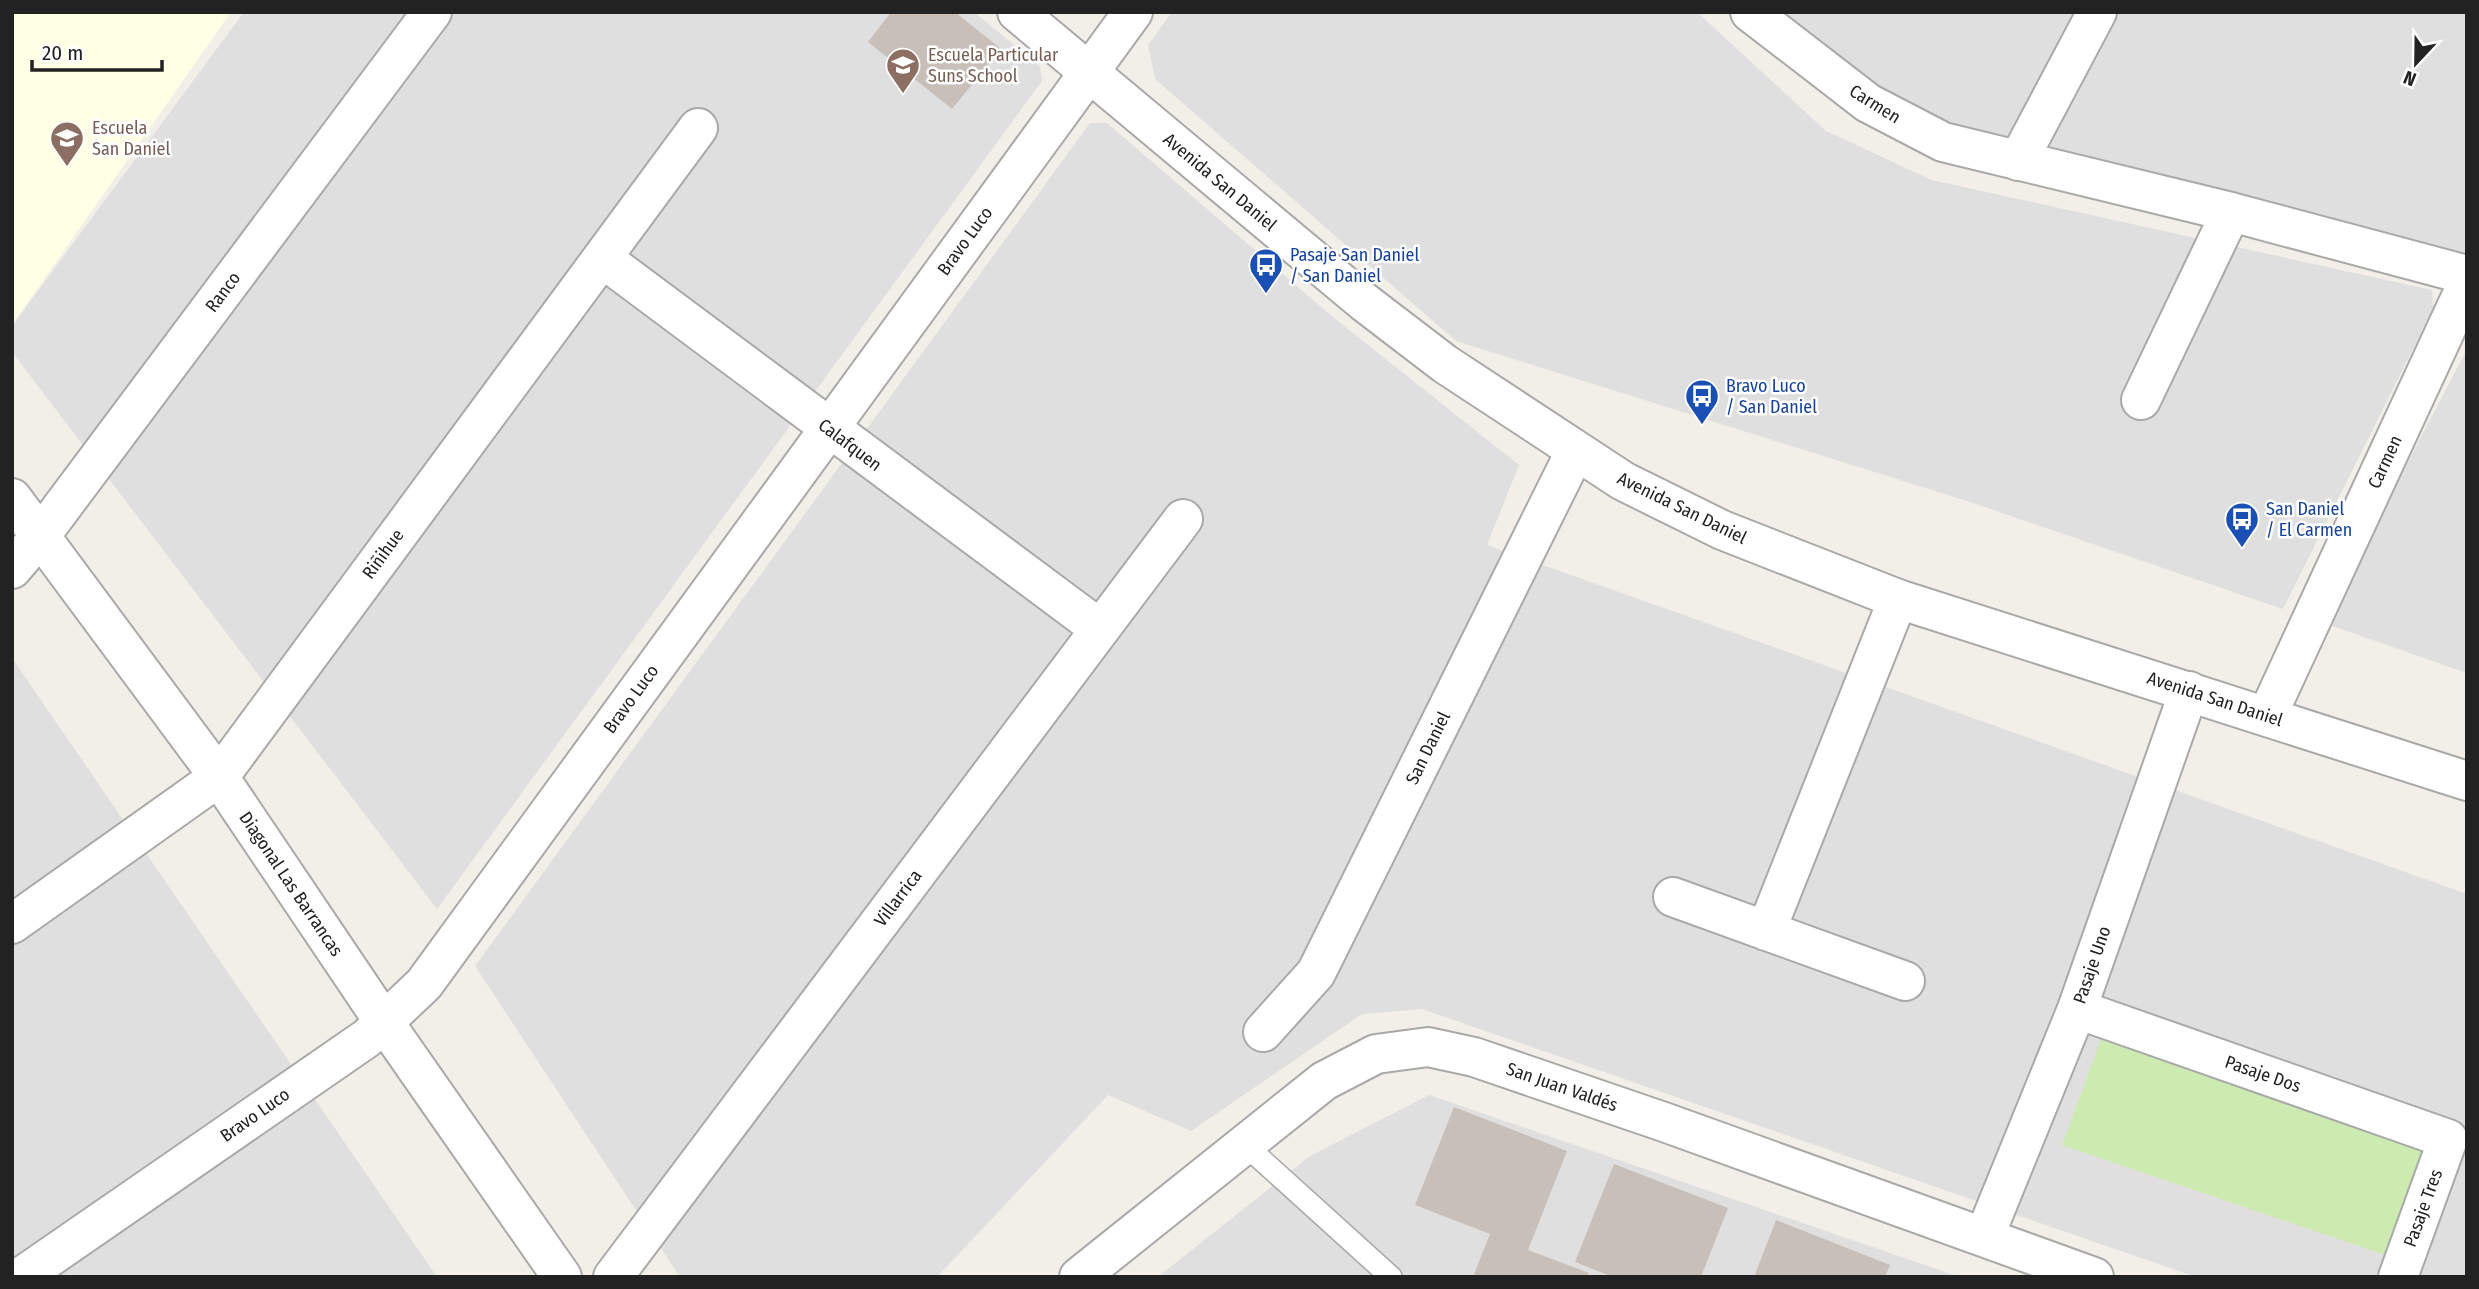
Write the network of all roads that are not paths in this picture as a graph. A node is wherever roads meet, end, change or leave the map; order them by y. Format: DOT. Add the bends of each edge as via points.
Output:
graph roads {
  1 [pos="432,12"];
  2 [pos="1017,12"];
  3 [pos="1133,12"];
  4 [pos="1750,12"];
  5 [pos="2097,12"];
  6 [pos="1089,72"];
  7 [pos="698,128"];
  8 [pos="2018,161"];
  9 [pos="2231,212"];
  10 [pos="602,258"];
  11 [pos="2467,275"];
  12 [pos="2467,284"];
  13 [pos="2141,400"];
  14 [pos="828,428"];
  15 [pos="1575,452"];
  16 [pos="12,498"];
  17 [pos="1182,519"];
  18 [pos="41,535"];
  19 [pos="12,569"];
  20 [pos="1898,599"];
  21 [pos="1100,629"];
  22 [pos="2189,691"];
  23 [pos="2267,716"];
  24 [pos="219,778"];
  25 [pos="2467,781"];
  26 [pos="1673,897"];
  27 [pos="12,924"];
  28 [pos="1766,931"];
  29 [pos="1905,981"];
  30 [pos="2077,1009"];
  31 [pos="384,1022"];
  32 [pos="1263,1032"];
  33 [pos="2448,1139"];
  34 [pos="1243,1143"];
  35 [pos="1984,1235"];
  36 [pos="559,1276"];
  37 [pos="21,1277"];
  38 [pos="613,1277"];
  39 [pos="1079,1277"];
  40 [pos="1391,1277"];
  41 [pos="2094,1277"];
  42 [pos="2398,1277"];
  1 -- 18 [label="street, Ranco"];
  2 -- 6 [label="street, Avenida San Daniel"];
  3 -- 6 [label="street, Bravo Luco"];
  4 -- 8 [label="street, Carmen" via="1868,103 1943,142"];
  5 -- 8 [label="street"];
  6 -- 14 [label="street, Bravo Luco"];
  6 -- 15 [label="street, Avenida San Daniel" via="1384,317"];
  7 -- 10 [label="street, Riñihue"];
  8 -- 9 [label="street, Carmen"];
  9 -- 11 [label="street, Carmen"];
  9 -- 13 [label="street"];
  10 -- 14 [label="street, Calafquen"];
  10 -- 24 [label="street, Riñihue"];
  12 -- 23 [label="street, Carmen"];
  14 -- 21 [label="street, Calafquen"];
  14 -- 31 [label="street, Bravo Luco" via="436,968"];
  15 -- 20 [label="street, Avenida San Daniel" via="1722,530"];
  15 -- 32 [label="street, San Daniel" via="1316,973"];
  16 -- 18 [label="street, Diagonal Las Barrancas"];
  17 -- 21 [label="street, Villarrica"];
  18 -- 19 [label="street, Ranco"];
  18 -- 24 [label="street, Diagonal Las Barrancas"];
  20 -- 22 [label="street, Avenida San Daniel"];
  20 -- 28 [label="street"];
  21 -- 38 [label="street, Villarrica"];
  22 -- 23 [label="street, Avenida San Daniel"];
  22 -- 30 [label="street, Pasaje Uno"];
  23 -- 25 [label="street, Avenida San Daniel"];
  24 -- 27 [label="street, Riñihue"];
  24 -- 31 [label="street, Diagonal Las Barrancas"];
  26 -- 28 [label="street"];
  28 -- 29 [label="street"];
  30 -- 33 [label="street, Pasaje Dos"];
  30 -- 35 [label="street, Pasaje Uno"];
  31 -- 36 [label="street, Diagonal Las Barrancas"];
  31 -- 37 [label="street, Bravo Luco"];
  33 -- 42 [label="street, Pasaje Tres"];
  34 -- 35 [label="street, San Juan Valdés" via="1350,1066 1377,1054 1429,1047 1474,1057"];
  34 -- 39 [label="street, San Juan Valdés"];
  34 -- 40 [label="lane"];
  35 -- 41 [label="street, San Juan Valdés"];
}
